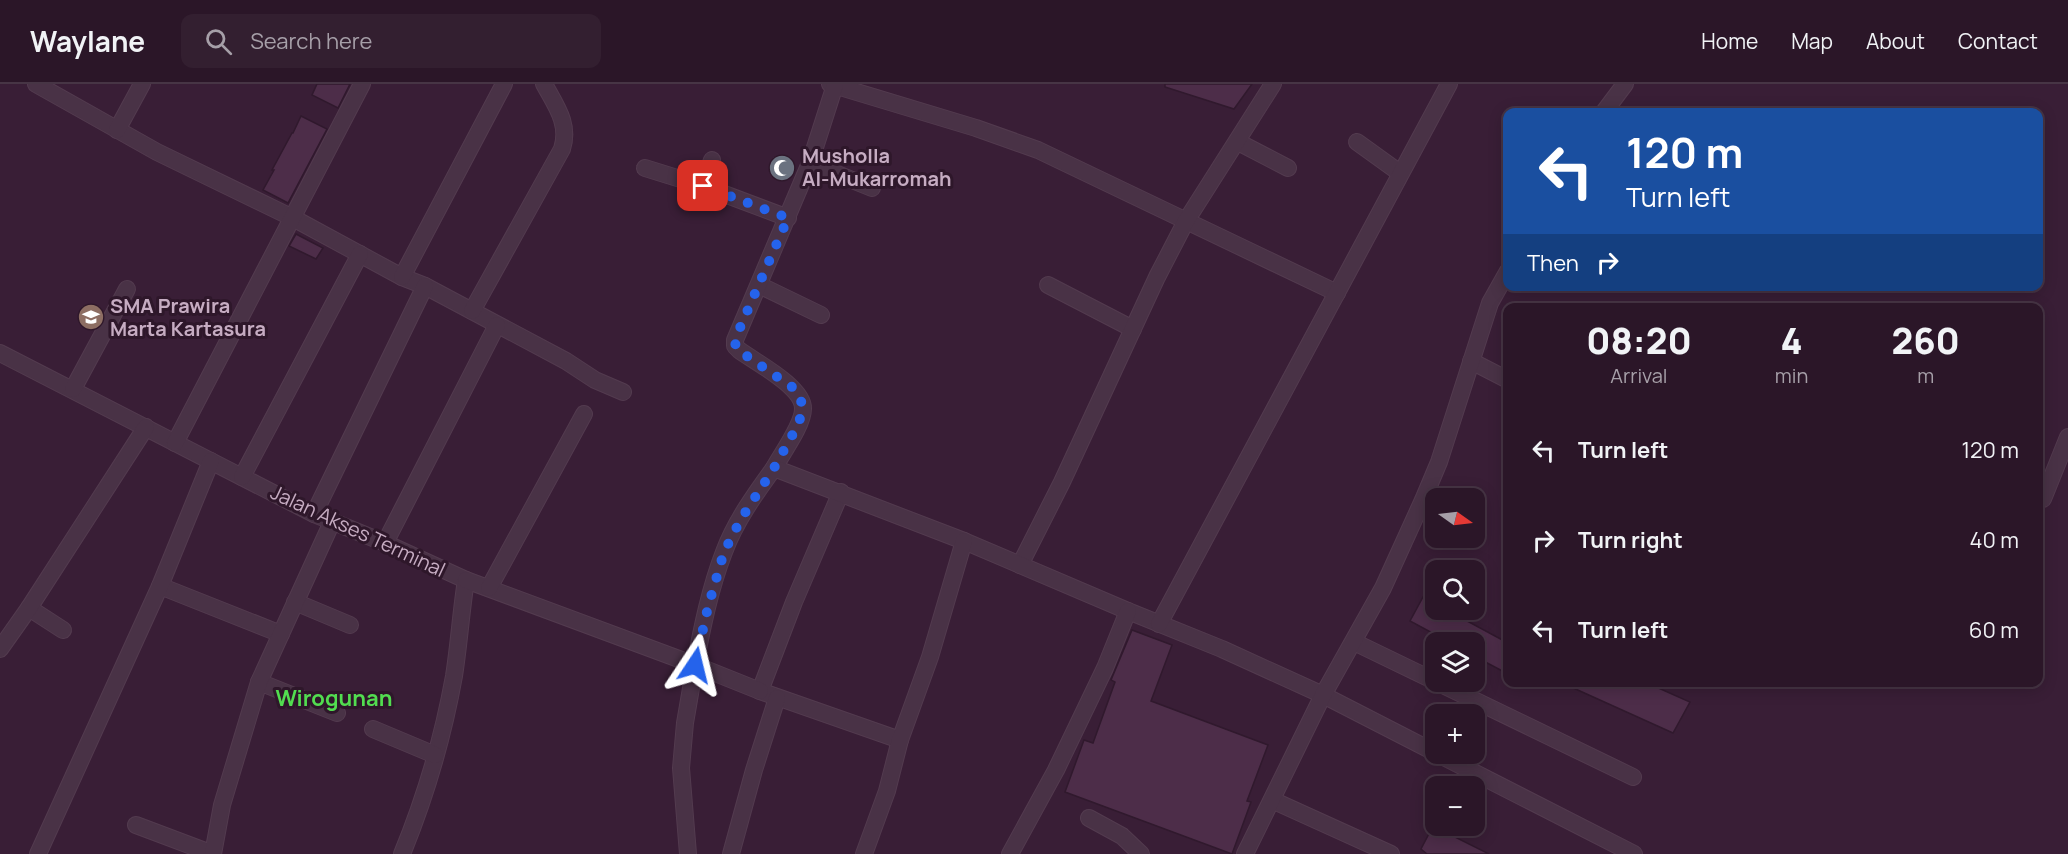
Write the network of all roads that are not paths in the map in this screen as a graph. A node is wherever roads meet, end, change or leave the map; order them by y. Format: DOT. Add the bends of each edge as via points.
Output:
graph roads {
  1 [pos="36,84"];
  2 [pos="142,84"];
  3 [pos="362,84"];
  4 [pos="504,84"];
  5 [pos="544,84"];
  6 [pos="1273,84"];
  7 [pos="1449,84"];
  8 [pos="1625,84"];
  9 [pos="833,85"];
  10 [pos="1607,108"];
  11 [pos="117,130"];
  12 [pos="1238,142"];
  13 [pos="1357,142"];
  14 [pos="712,160"];
  15 [pos="810,163"];
  16 [pos="645,168"];
  17 [pos="1288,168"];
  18 [pos="1401,172"];
  19 [pos="703,186"];
  20 [pos="872,188"];
  21 [pos="293,218"];
  22 [pos="788,218"];
  23 [pos="1186,221"];
  24 [pos="360,254"];
  25 [pos="402,277"];
  26 [pos="1503,281"];
  27 [pos="424,285"];
  28 [pos="759,285"];
  29 [pos="1048,285"];
  30 [pos="127,289"];
  31 [pos="1337,293"];
  32 [pos="472,311"];
  33 [pos="821,315"];
  34 [pos="497,325"];
  35 [pos="1133,329"];
  36 [pos="0,353"];
  37 [pos="1471,361"];
  38 [pos="1503,377"];
  39 [pos="73,389"];
  40 [pos="623,392"];
  41 [pos="584,414"];
  42 [pos="146,427"];
  43 [pos="2068,437"];
  44 [pos="175,443"];
  45 [pos="211,461"];
  46 [pos="774,468"];
  47 [pos="242,477"];
  48 [pos="841,492"];
  49 [pos="2043,500"];
  50 [pos="314,514"];
  51 [pos="332,522"];
  52 [pos="964,541"];
  53 [pos="385,543"];
  54 [pos="1020,565"];
  55 [pos="465,580"];
  56 [pos="160,586"];
  57 [pos="489,588"];
  58 [pos="295,602"];
  59 [pos="29,608"];
  60 [pos="1128,611"];
  61 [pos="1159,624"];
  62 [pos="350,626"];
  63 [pos="63,630"];
  64 [pos="280,634"];
  65 [pos="1354,642"];
  66 [pos="0,649"];
  67 [pos="690,663"];
  68 [pos="259,682"];
  69 [pos="760,691"];
  70 [pos="1323,695"];
  71 [pos="777,698"];
  72 [pos="337,713"];
  73 [pos="373,729"];
  74 [pos="900,740"];
  75 [pos="1425,747"];
  76 [pos="435,755"];
  77 [pos="1458,764"];
  78 [pos="1633,777"];
  79 [pos="1272,800"];
  80 [pos="1089,818"];
  81 [pos="136,825"];
  82 [pos="38,854"];
  83 [pos="213,854"];
  84 [pos="402,854"];
  85 [pos="688,854"];
  86 [pos="731,854"];
  87 [pos="864,854"];
  88 [pos="1010,854"];
  89 [pos="1142,854"];
  90 [pos="1245,854"];
  91 [pos="1391,854"];
  92 [pos="1634,854"];
  1 -- 11 [label="street"];
  2 -- 11 [label="street"];
  3 -- 21 [label="street"];
  4 -- 25 [label="street"];
  5 -- 32 [label="street" via="562,118 566,136 562,149"];
  6 -- 12 [label="street"];
  7 -- 18 [label="street"];
  8 -- 10 [label="street"];
  9 -- 15 [label="street"];
  9 -- 23 [label="street" via="1038,150"];
  11 -- 21 [label="street"];
  12 -- 17 [label="street"];
  12 -- 23 [label="street"];
  13 -- 18 [label="street"];
  14 -- 19 [label="street"];
  15 -- 20 [label="street"];
  15 -- 22 [label="street"];
  16 -- 19 [label="street"];
  18 -- 31 [label="street"];
  19 -- 22 [label="street"];
  21 -- 24 [label="street"];
  21 -- 44 [label="street"];
  22 -- 28 [label="street"];
  23 -- 31 [label="street"];
  23 -- 35 [label="street"];
  24 -- 25 [label="street"];
  24 -- 47 [label="street"];
  25 -- 27 [label="street"];
  26 -- 37 [label="street" via="1491,303"];
  27 -- 32 [label="street"];
  27 -- 50 [label="street"];
  28 -- 33 [label="street"];
  28 -- 46 [label="street" via="735,346 792,387 803,409"];
  29 -- 35 [label="street"];
  30 -- 39 [label="street"];
  31 -- 61 [label="street"];
  32 -- 34 [label="street"];
  34 -- 40 [label="street"];
  34 -- 53 [label="street"];
  35 -- 54 [label="street"];
  36 -- 39 [label="street, Jalan Akses Terminal"];
  37 -- 38 [label="street"];
  37 -- 65 [label="street" via="1439,462 1383,588"];
  39 -- 42 [label="street, Jalan Akses Terminal"];
  41 -- 57 [label="street"];
  42 -- 44 [label="street, Jalan Akses Terminal"];
  42 -- 59 [label="street"];
  43 -- 49 [label="street"];
  44 -- 45 [label="street, Jalan Akses Terminal"];
  45 -- 47 [label="street, Jalan Akses Terminal"];
  45 -- 56 [label="street"];
  46 -- 48 [label="street"];
  46 -- 67 [label="street" via="724,552"];
  47 -- 50 [label="street, Jalan Akses Terminal"];
  48 -- 52 [label="street"];
  48 -- 69 [label="street"];
  50 -- 51 [label="street, Jalan Akses Terminal"];
  51 -- 53 [label="street, Jalan Akses Terminal"];
  51 -- 58 [label="street"];
  52 -- 54 [label="street"];
  52 -- 74 [label="street" via="930,657"];
  53 -- 55 [label="street, Jalan Akses Terminal"];
  54 -- 60 [label="street"];
  55 -- 57 [label="street"];
  55 -- 76 [label="street, Jalan Akses Terminal" via="453,678"];
  56 -- 64 [label="street"];
  56 -- 82 [label="street"];
  57 -- 67 [label="street"];
  58 -- 62 [label="street"];
  58 -- 64 [label="street"];
  59 -- 63 [label="street"];
  59 -- 66 [label="street"];
  60 -- 61 [label="street"];
  60 -- 88 [label="street" via="1056,770"];
  61 -- 70 [label="street"];
  64 -- 68 [label="street"];
  65 -- 70 [label="street"];
  65 -- 78 [label="street"];
  67 -- 69 [label="street"];
  67 -- 85 [label="street" via="681,768"];
  68 -- 72 [label="street"];
  68 -- 83 [label="street" via="222,805"];
  69 -- 71 [label="street"];
  70 -- 75 [label="street"];
  70 -- 79 [label="street"];
  71 -- 74 [label="street"];
  71 -- 86 [label="street"];
  73 -- 76 [label="street"];
  74 -- 87 [label="street"];
  76 -- 84 [label="street, Jalan Akses Terminal" via="416,822"];
  77 -- 92 [label="street"];
  79 -- 90 [label="street"];
  79 -- 91 [label="street"];
  80 -- 89 [label="street" via="1122,836"];
  81 -- 83 [label="street"];
}
